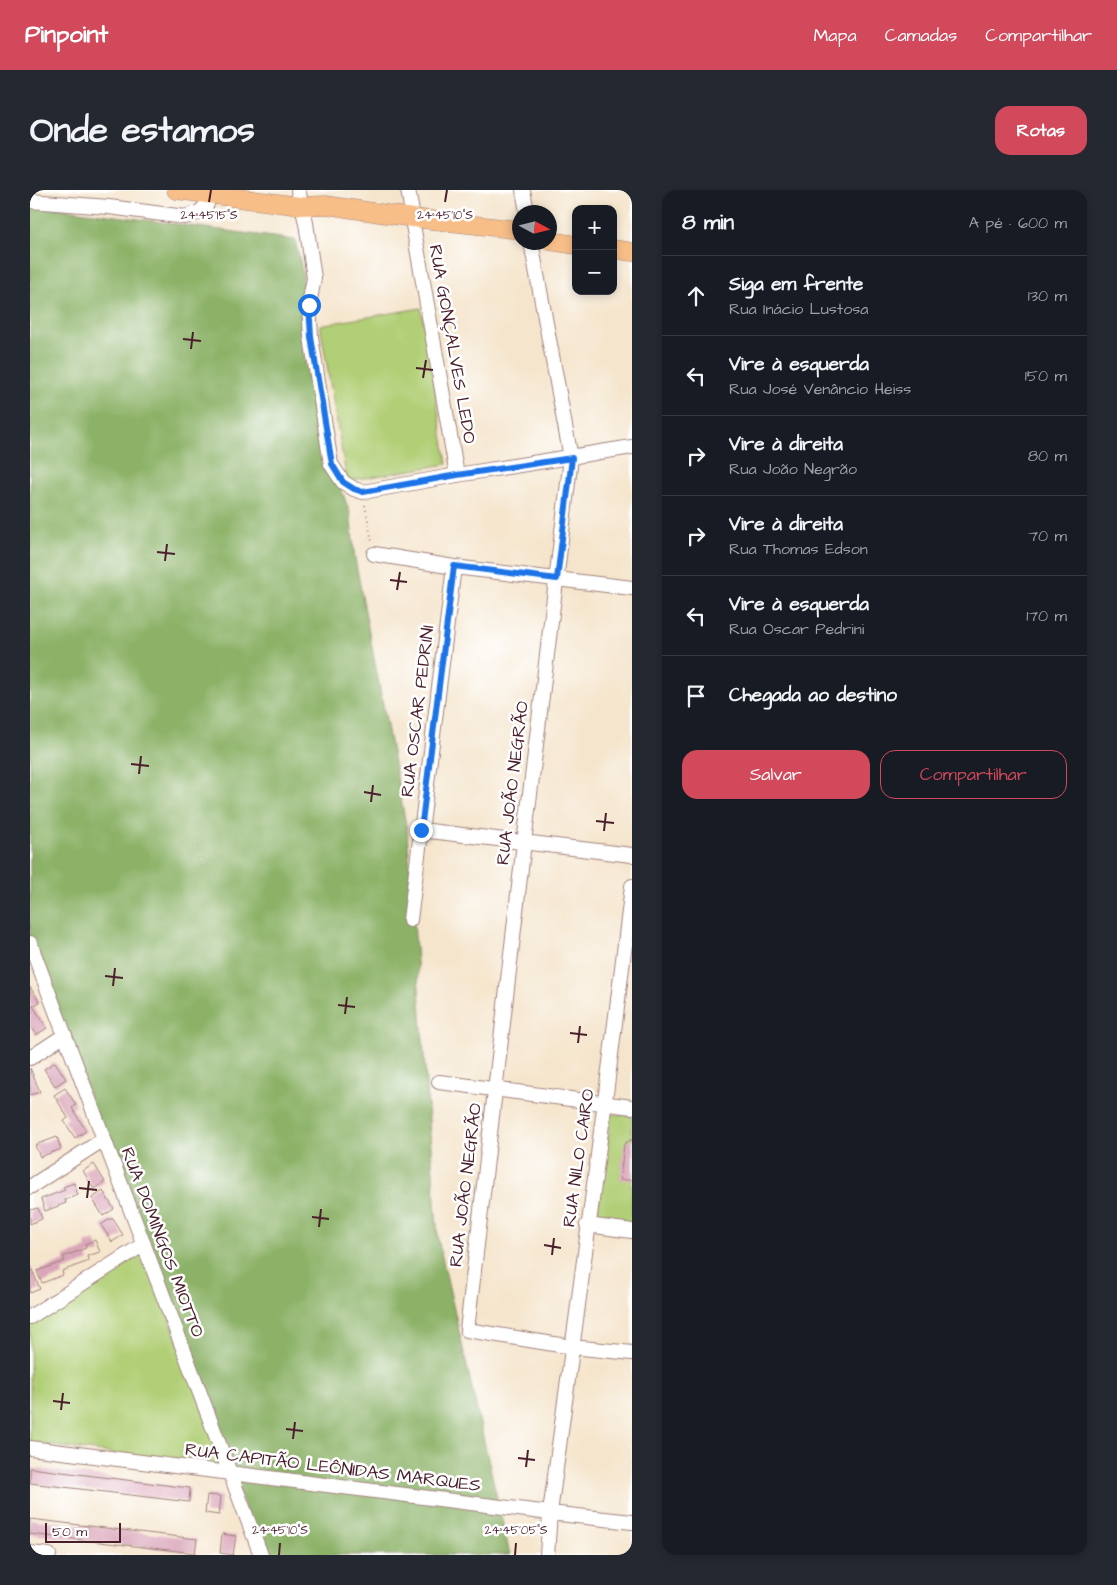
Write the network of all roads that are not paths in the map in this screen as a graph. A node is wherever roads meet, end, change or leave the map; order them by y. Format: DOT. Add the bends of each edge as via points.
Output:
graph roads {
  1 [pos="176,190"];
  2 [pos="408,190"];
  3 [pos="523,190"];
  4 [pos="209,194"];
  5 [pos="299,198"];
  6 [pos="30,201"];
  7 [pos="526,205"];
  8 [pos="413,222"];
  9 [pos="512,229"];
  10 [pos="557,235"];
  11 [pos="512,237"];
  12 [pos="572,237"];
  13 [pos="557,242"];
  14 [pos="617,242"];
  15 [pos="572,244"];
  16 [pos="632,244"];
  17 [pos="533,250"];
  18 [pos="617,250"];
  19 [pos="632,252"];
  20 [pos="632,447"];
  21 [pos="572,458"];
  22 [pos="457,475"];
  23 [pos="374,554"];
  24 [pos="454,566"];
  25 [pos="557,579"];
  26 [pos="632,588"];
  27 [pos="421,830"];
  28 [pos="524,843"];
  29 [pos="632,855"];
  30 [pos="632,886"];
  31 [pos="410,920"];
  32 [pos="30,943"];
  33 [pos="65,1034"];
  34 [pos="30,1058"];
  35 [pos="439,1082"];
  36 [pos="495,1089"];
  37 [pos="606,1103"];
  38 [pos="632,1106"];
  39 [pos="104,1139"];
  40 [pos="30,1188"];
  41 [pos="587,1225"];
  42 [pos="632,1231"];
  43 [pos="144,1244"];
  44 [pos="30,1317"];
  45 [pos="572,1347"];
  46 [pos="632,1353"];
  47 [pos="30,1448"];
  48 [pos="231,1472"];
  49 [pos="550,1514"];
  50 [pos="632,1522"];
  51 [pos="30,1553"];
  52 [pos="49,1555"];
  53 [pos="261,1555"];
  54 [pos="547,1555"];
  1 -- 4 [label="main road"];
  2 -- 8 [label="street, RUA GONÇALVES LEDO"];
  3 -- 7 [label="street"];
  4 -- 5 [label="main road"];
  4 -- 6 [label="street" via="207,204 200,212 185,217"];
  5 -- 8 [label="main road" via="323,213"];
  5 -- 22 [label="street" via="314,278 309,305 311,337 332,464 343,482 363,492"];
  8 -- 9 [label="main road"];
  8 -- 11 [label="main road"];
  8 -- 22 [label="street, RUA GONÇALVES LEDO"];
  10 -- 12 [label="main road"];
  13 -- 15 [label="main road"];
  14 -- 16 [label="main road"];
  17 -- 21 [label="street, RUA JOÃO NEGRÃO"];
  18 -- 19 [label="main road"];
  20 -- 21 [label="street"];
  21 -- 22 [label="street"];
  21 -- 25 [label="street, RUA JOÃO NEGRÃO"];
  23 -- 24 [label="street"];
  24 -- 25 [label="street"];
  24 -- 27 [label="street, RUA OSCAR PEDRINI"];
  25 -- 26 [label="street"];
  25 -- 28 [label="street, RUA JOÃO NEGRÃO"];
  27 -- 28 [label="street"];
  27 -- 31 [label="street, RUA OSCAR PEDRINI"];
  28 -- 29 [label="street"];
  28 -- 36 [label="street, RUA JOÃO NEGRÃO"];
  30 -- 37 [label="street, RUA NILO CAIRO"];
  32 -- 33 [label="street, RUA DOMINGOS MIOTTO"];
  33 -- 34 [label="street"];
  33 -- 39 [label="street, RUA DOMINGOS MIOTTO"];
  35 -- 36 [label="street"];
  36 -- 37 [label="street"];
  36 -- 45 [label="street, RUA JOÃO NEGRÃO" via="467,1330"];
  37 -- 38 [label="street"];
  37 -- 41 [label="street, RUA NILO CAIRO"];
  39 -- 40 [label="street"];
  39 -- 43 [label="street, RUA DOMINGOS MIOTTO"];
  41 -- 42 [label="street"];
  41 -- 45 [label="street, RUA NILO CAIRO"];
  43 -- 44 [label="street"];
  43 -- 48 [label="street, RUA DOMINGOS MIOTTO"];
  45 -- 46 [label="street"];
  45 -- 49 [label="street, RUA NILO CAIRO"];
  47 -- 48 [label="street, RUA CAPITÃO LEÔNIDAS MARQUES"];
  48 -- 49 [label="street, RUA CAPITÃO LEÔNIDAS MARQUES"];
  48 -- 53 [label="street, RUA DOMINGOS MIOTTO"];
  49 -- 50 [label="street, RUA CAPITÃO LEÔNIDAS MARQUES"];
  49 -- 54 [label="street, RUA NILO CAIRO"];
  51 -- 52 [label="street"];
}
